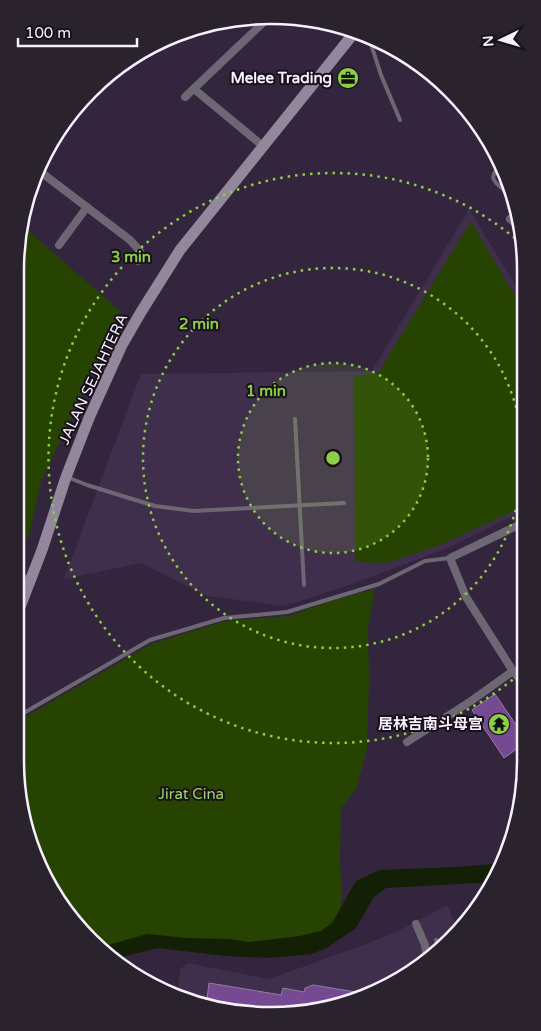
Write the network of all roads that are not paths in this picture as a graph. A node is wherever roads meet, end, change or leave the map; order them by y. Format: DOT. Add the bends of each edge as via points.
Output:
graph roads {
  1 [pos="262,24"];
  2 [pos="350,37"];
  3 [pos="371,46"];
  4 [pos="194,89"];
  5 [pos="185,97"];
  6 [pos="400,120"];
  7 [pos="263,146"];
  8 [pos="496,170"];
  9 [pos="44,174"];
  10 [pos="503,190"];
  11 [pos="87,207"];
  12 [pos="510,220"];
  13 [pos="513,222"];
  14 [pos="59,245"];
  15 [pos="138,261"];
  16 [pos="295,419"];
  17 [pos="66,477"];
  18 [pos="344,503"];
  19 [pos="300,505"];
  20 [pos="517,526"];
  21 [pos="450,558"];
  22 [pos="24,578"];
  23 [pos="31,582"];
  24 [pos="304,585"];
  25 [pos="24,599"];
  26 [pos="513,671"];
  27 [pos="517,676"];
  28 [pos="24,713"];
  29 [pos="407,742"];
  30 [pos="416,924"];
  31 [pos="427,951"];
  1 -- 4 [label="street"];
  2 -- 7 [label="street, JALAN SEJAHTERA"];
  3 -- 6 [label="lane"];
  4 -- 5 [label="street"];
  4 -- 7 [label="street"];
  7 -- 17 [label="street, JALAN SEJAHTERA" via="180,250 141,312 122,345"];
  8 -- 10 [label="lane" via="492,178"];
  9 -- 11 [label="street"];
  11 -- 14 [label="street"];
  11 -- 15 [label="street" via="130,240 140,251"];
  12 -- 13 [label="street"];
  16 -- 19 [label="lane"];
  17 -- 19 [label="lane" via="155,506 194,510"];
  17 -- 23 [label="street, JALAN SEJAHTERA"];
  18 -- 19 [label="lane"];
  19 -- 24 [label="lane"];
  20 -- 21 [label="street"];
  21 -- 26 [label="street" via="466,597"];
  21 -- 28 [label="lane" via="425,561 379,584 287,612 224,618 150,640"];
  22 -- 23 [label="street"];
  23 -- 25 [label="street, JALAN SEJAHTERA"];
  26 -- 27 [label="street"];
  26 -- 29 [label="street"];
  30 -- 31 [label="street"];
}
